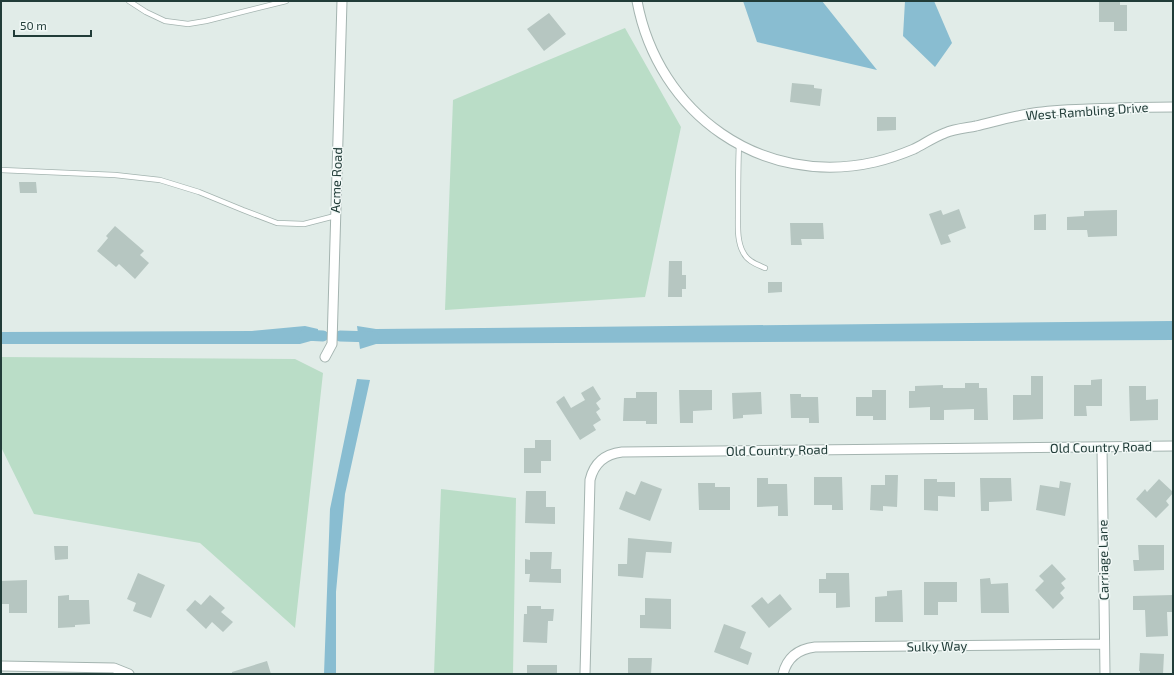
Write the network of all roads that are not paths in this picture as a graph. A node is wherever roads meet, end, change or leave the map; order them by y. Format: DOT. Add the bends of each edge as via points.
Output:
graph roads {
  1 [pos="129,1"];
  2 [pos="286,1"];
  3 [pos="342,1"];
  4 [pos="637,1"];
  5 [pos="1173,107"];
  6 [pos="739,144"];
  7 [pos="1,170"];
  8 [pos="335,216"];
  9 [pos="765,268"];
  10 [pos="325,357"];
  11 [pos="1173,446"];
  12 [pos="1102,447"];
  13 [pos="1104,644"];
  14 [pos="1,666"];
  15 [pos="129,674"];
  16 [pos="585,674"];
  17 [pos="783,674"];
  18 [pos="1104,674"];
  1 -- 2 [label="lane" via="165,21 188,24"];
  3 -- 8 [label="street, Acme Road"];
  4 -- 6 [label="street, West Rambling Drive" via="648,41 671,84 703,120"];
  5 -- 6 [label="street, West Rambling Drive" via="1047,111 1028,114 945,132 899,155 851,166 827,167 789,163"];
  6 -- 9 [label="lane" via="740,242 746,258"];
  7 -- 8 [label="lane" via="115,175 160,180 199,192 277,223 304,224"];
  8 -- 10 [label="street, Acme Road" via="332,344"];
  11 -- 12 [label="street, Old Country Road"];
  12 -- 13 [label="street, Carriage Lane"];
  12 -- 16 [label="street, Old Country Road" via="614,452 607,455 595,466 590,480"];
  13 -- 17 [label="street, Sulky Way" via="815,647 794,655 788,661"];
  13 -- 18 [label="street, Carriage Lane"];
  14 -- 15 [label="street" via="114,668"];
}
